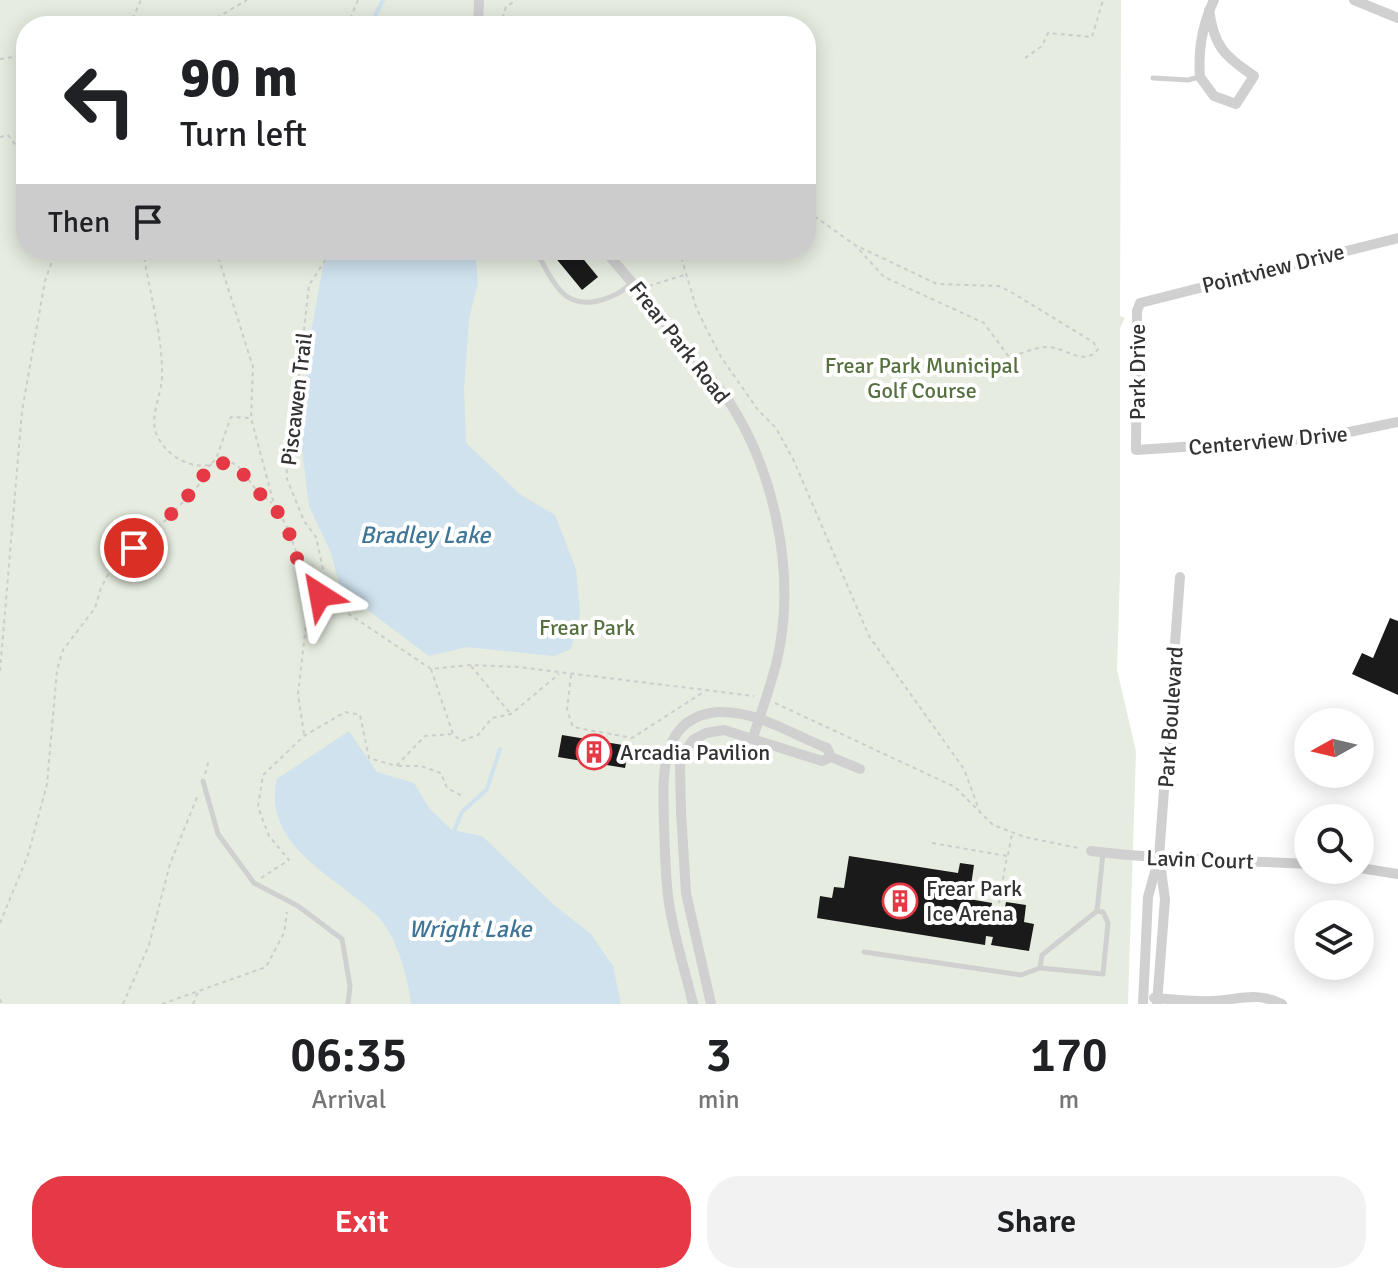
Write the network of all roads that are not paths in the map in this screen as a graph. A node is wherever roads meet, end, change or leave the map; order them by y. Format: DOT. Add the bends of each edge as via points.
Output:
graph roads {
  1 [pos="1354,0"];
  2 [pos="1212,5"];
  3 [pos="1398,18"];
  4 [pos="1200,77"];
  5 [pos="1153,78"];
  6 [pos="1398,238"];
  7 [pos="541,260"];
  8 [pos="613,260"];
  9 [pos="632,282"];
  10 [pos="1148,299"];
  11 [pos="1398,422"];
  12 [pos="1136,450"];
  13 [pos="1180,577"];
  14 [pos="759,719"];
  15 [pos="753,738"];
  16 [pos="831,757"];
  17 [pos="860,769"];
  18 [pos="203,781"];
  19 [pos="1097,852"];
  20 [pos="1159,857"];
  21 [pos="1294,863"];
  22 [pos="1374,870"];
  23 [pos="1398,874"];
  24 [pos="1097,911"];
  25 [pos="864,952"];
  26 [pos="1040,968"];
  27 [pos="1143,1001"];
  28 [pos="1157,1001"];
  29 [pos="348,1004"];
  30 [pos="693,1004"];
  31 [pos="711,1004"];
  32 [pos="1282,1004"];
  1 -- 3 [label="street"];
  2 -- 4 [label="street"];
  2 -- 4 [label="street" via="1216,42 1230,60 1254,76 1236,104 1214,96"];
  4 -- 5 [label="lane"];
  6 -- 10 [label="street, Pointview Drive"];
  7 -- 9 [label="lane" via="564,297 587,305 623,292"];
  8 -- 9 [label="street, Frear Park Road"];
  9 -- 14 [label="street, Frear Park Road" via="728,401 773,506 783,557 783,622"];
  10 -- 12 [label="street, Park Drive" via="1137,311"];
  11 -- 12 [label="street, Centerview Drive" via="1320,438"];
  13 -- 20 [label="street, Park Boulevard"];
  14 -- 15 [label="street, Frear Park Road"];
  14 -- 16 [label="street" via="827,748"];
  14 -- 30 [label="street" via="716,712 689,722 674,737 663,767 669,901"];
  15 -- 16 [label="street" via="822,761"];
  15 -- 31 [label="street" via="724,730 706,733 689,744 680,765 686,893"];
  16 -- 17 [label="street"];
  18 -- 29 [label="lane" via="218,834 254,883 342,939"];
  19 -- 20 [label="street, Lavin Court"];
  19 -- 24 [label="lane"];
  20 -- 21 [label="street, Lavin Court"];
  20 -- 27 [label="street, Park Boulevard" via="1148,897"];
  20 -- 28 [label="street, Park Boulevard" via="1165,899"];
  22 -- 23 [label="street"];
  24 -- 26 [label="lane" via="1042,955"];
  24 -- 26 [label="lane" via="1108,923 1103,974"];
  25 -- 26 [label="lane" via="1021,975"];
  27 -- 28 [label="street"];
  28 -- 32 [label="street" via="1266,996"];
}
